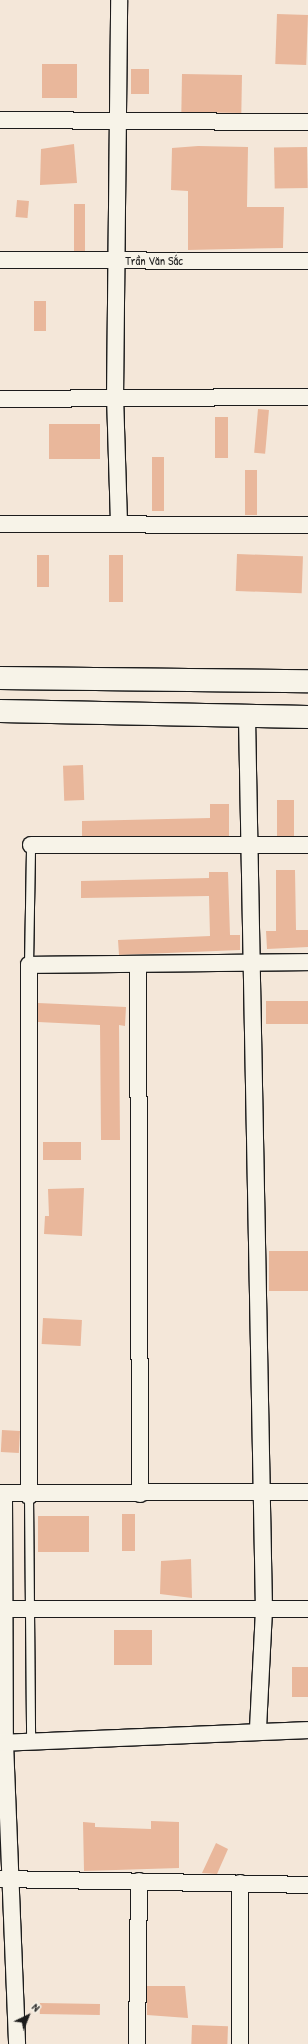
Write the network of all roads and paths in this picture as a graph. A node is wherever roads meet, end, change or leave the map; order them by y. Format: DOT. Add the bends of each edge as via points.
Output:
graph roads {
  1 [pos="119,0"];
  2 [pos="0,120"];
  3 [pos="118,121"];
  4 [pos="308,122"];
  5 [pos="0,260"];
  6 [pos="117,260"];
  7 [pos="308,261"];
  8 [pos="308,397"];
  9 [pos="0,399"];
  10 [pos="115,399"];
  11 [pos="119,523"];
  12 [pos="0,524"];
  13 [pos="308,525"];
  14 [pos="0,678"];
  15 [pos="308,681"];
  16 [pos="0,711"];
  17 [pos="247,717"];
  18 [pos="308,717"];
  19 [pos="31,845"];
  20 [pos="251,846"];
  21 [pos="308,846"];
  22 [pos="308,962"];
  23 [pos="254,963"];
  24 [pos="29,965"];
  25 [pos="138,965"];
  26 [pos="261,1492"];
  27 [pos="308,1492"];
  28 [pos="140,1494"];
  29 [pos="2,1495"];
  30 [pos="30,1496"];
  31 [pos="1,1608"];
  32 [pos="30,1608"];
  33 [pos="308,1609"];
  34 [pos="264,1610"];
  35 [pos="258,1730"];
  36 [pos="308,1730"];
  37 [pos="31,1742"];
  38 [pos="2,1743"];
  39 [pos="6,1879"];
  40 [pos="139,1881"];
  41 [pos="240,1883"];
  42 [pos="308,1885"];
  43 [pos="17,2044"];
  44 [pos="137,2044"];
  45 [pos="240,2044"];
  1 -- 3 [label="street"];
  2 -- 3 [label="street"];
  3 -- 4 [label="street"];
  3 -- 6 [label="street"];
  5 -- 6 [label="street, Trần Văn Sắc"];
  6 -- 7 [label="street, Trần Văn Sắc"];
  6 -- 10 [label="street"];
  8 -- 10 [label="street"];
  9 -- 10 [label="street"];
  10 -- 11 [label="street"];
  11 -- 12 [label="street"];
  11 -- 13 [label="street"];
  14 -- 15 [label="street"];
  16 -- 17 [label="street"];
  17 -- 18 [label="street"];
  17 -- 20 [label="street"];
  19 -- 20 [label="street"];
  19 -- 24 [label="lane"];
  20 -- 21 [label="street"];
  20 -- 23 [label="street"];
  22 -- 23 [label="street"];
  23 -- 25 [label="street"];
  23 -- 26 [label="street"];
  24 -- 25 [label="street"];
  24 -- 30 [label="street"];
  25 -- 28 [label="street"];
  26 -- 27 [label="street"];
  26 -- 28 [label="street"];
  26 -- 34 [label="street"];
  28 -- 30 [label="street"];
  29 -- 30 [label="street"];
  29 -- 31 [label="street"];
  30 -- 32 [label="lane"];
  31 -- 32 [label="street"];
  31 -- 38 [label="street"];
  32 -- 34 [label="street"];
  32 -- 37 [label="lane"];
  33 -- 34 [label="street"];
  34 -- 35 [label="street"];
  35 -- 36 [label="street"];
  35 -- 37 [label="street"];
  37 -- 38 [label="street"];
  38 -- 39 [label="street"];
  39 -- 40 [label="street"];
  39 -- 43 [label="street"];
  40 -- 41 [label="street"];
  40 -- 44 [label="street"];
  41 -- 42 [label="street"];
  41 -- 45 [label="street"];
}
